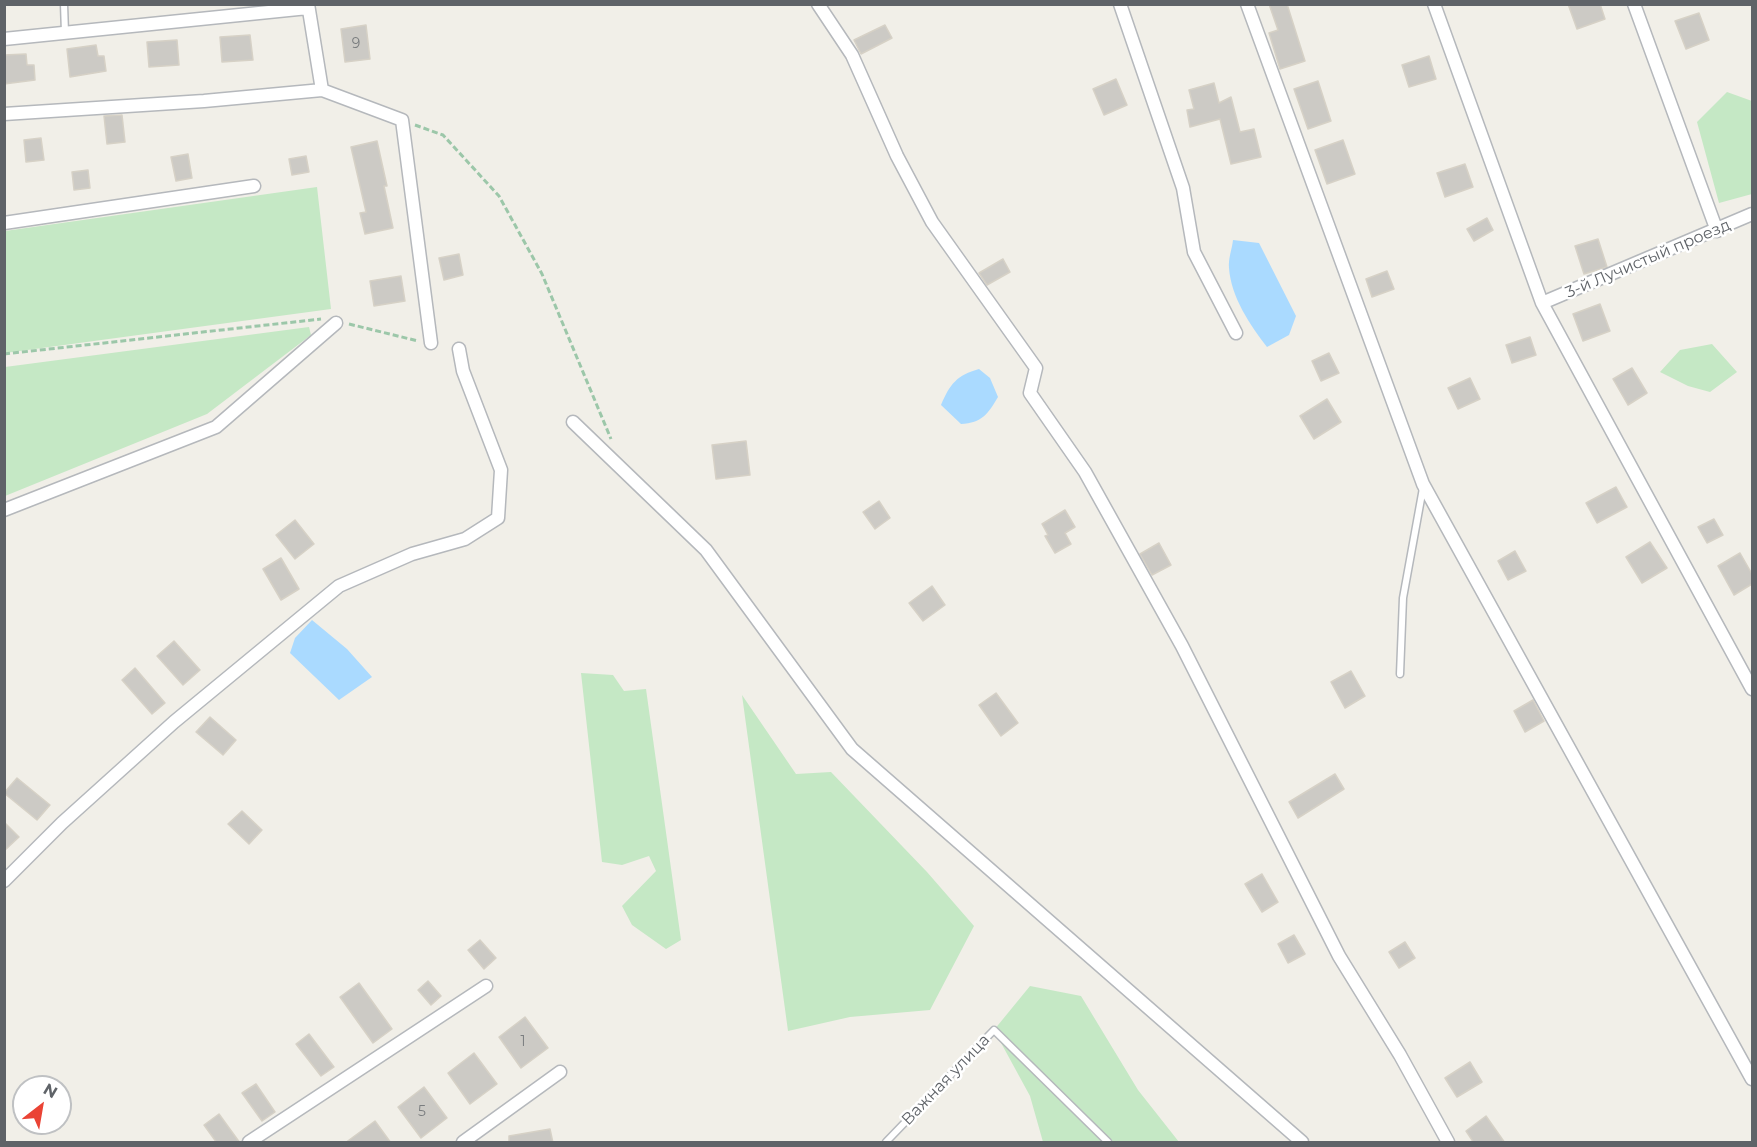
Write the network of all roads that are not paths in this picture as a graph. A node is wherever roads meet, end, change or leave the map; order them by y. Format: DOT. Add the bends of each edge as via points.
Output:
graph roads {
  1 [pos="64,4"];
  2 [pos="818,4"];
  3 [pos="1120,4"];
  4 [pos="1247,4"];
  5 [pos="1434,4"];
  6 [pos="1634,4"];
  7 [pos="308,6"];
  8 [pos="65,33"];
  9 [pos="4,39"];
  10 [pos="322,90"];
  11 [pos="4,114"];
  12 [pos="254,186"];
  13 [pos="1752,214"];
  14 [pos="4,223"];
  15 [pos="1717,231"];
  16 [pos="1542,303"];
  17 [pos="336,323"];
  18 [pos="1236,333"];
  19 [pos="431,343"];
  20 [pos="459,349"];
  21 [pos="573,422"];
  22 [pos="1424,484"];
  23 [pos="4,510"];
  24 [pos="1400,674"];
  25 [pos="1752,689"];
  26 [pos="4,881"];
  27 [pos="486,986"];
  28 [pos="560,1072"];
  29 [pos="1752,1079"];
  30 [pos="480,1137"];
  31 [pos="249,1143"];
  32 [pos="463,1143"];
  33 [pos="886,1143"];
  34 [pos="1108,1143"];
  35 [pos="1302,1143"];
  36 [pos="1448,1143"];
  1 -- 8 [label="lane"];
  2 -- 36 [label="street" via="852,55 897,156 932,222 1036,368 1030,393 1085,472 1182,646 1339,956"];
  3 -- 18 [label="street" via="1183,188 1194,252"];
  4 -- 22 [label="street"];
  5 -- 16 [label="street"];
  6 -- 15 [label="street"];
  7 -- 8 [label="street"];
  7 -- 10 [label="street"];
  8 -- 9 [label="street"];
  10 -- 11 [label="street" via="204,102"];
  10 -- 19 [label="street" via="402,120"];
  12 -- 14 [label="street"];
  13 -- 15 [label="street, 3-й Лучистый проезд"];
  15 -- 16 [label="street, 3-й Лучистый проезд"];
  16 -- 25 [label="street"];
  17 -- 23 [label="street" via="216,427"];
  20 -- 26 [label="street" via="463,371 501,470 498,518 465,539 412,554 339,586 174,722"];
  21 -- 35 [label="street" via="706,550 852,749"];
  22 -- 24 [label="lane" via="1403,598"];
  22 -- 29 [label="street"];
  27 -- 31 [label="street"];
  28 -- 30 [label="street"];
  30 -- 32 [label="street"];
  33 -- 34 [label="lane, Важная улица" via="994,1030"];
}
